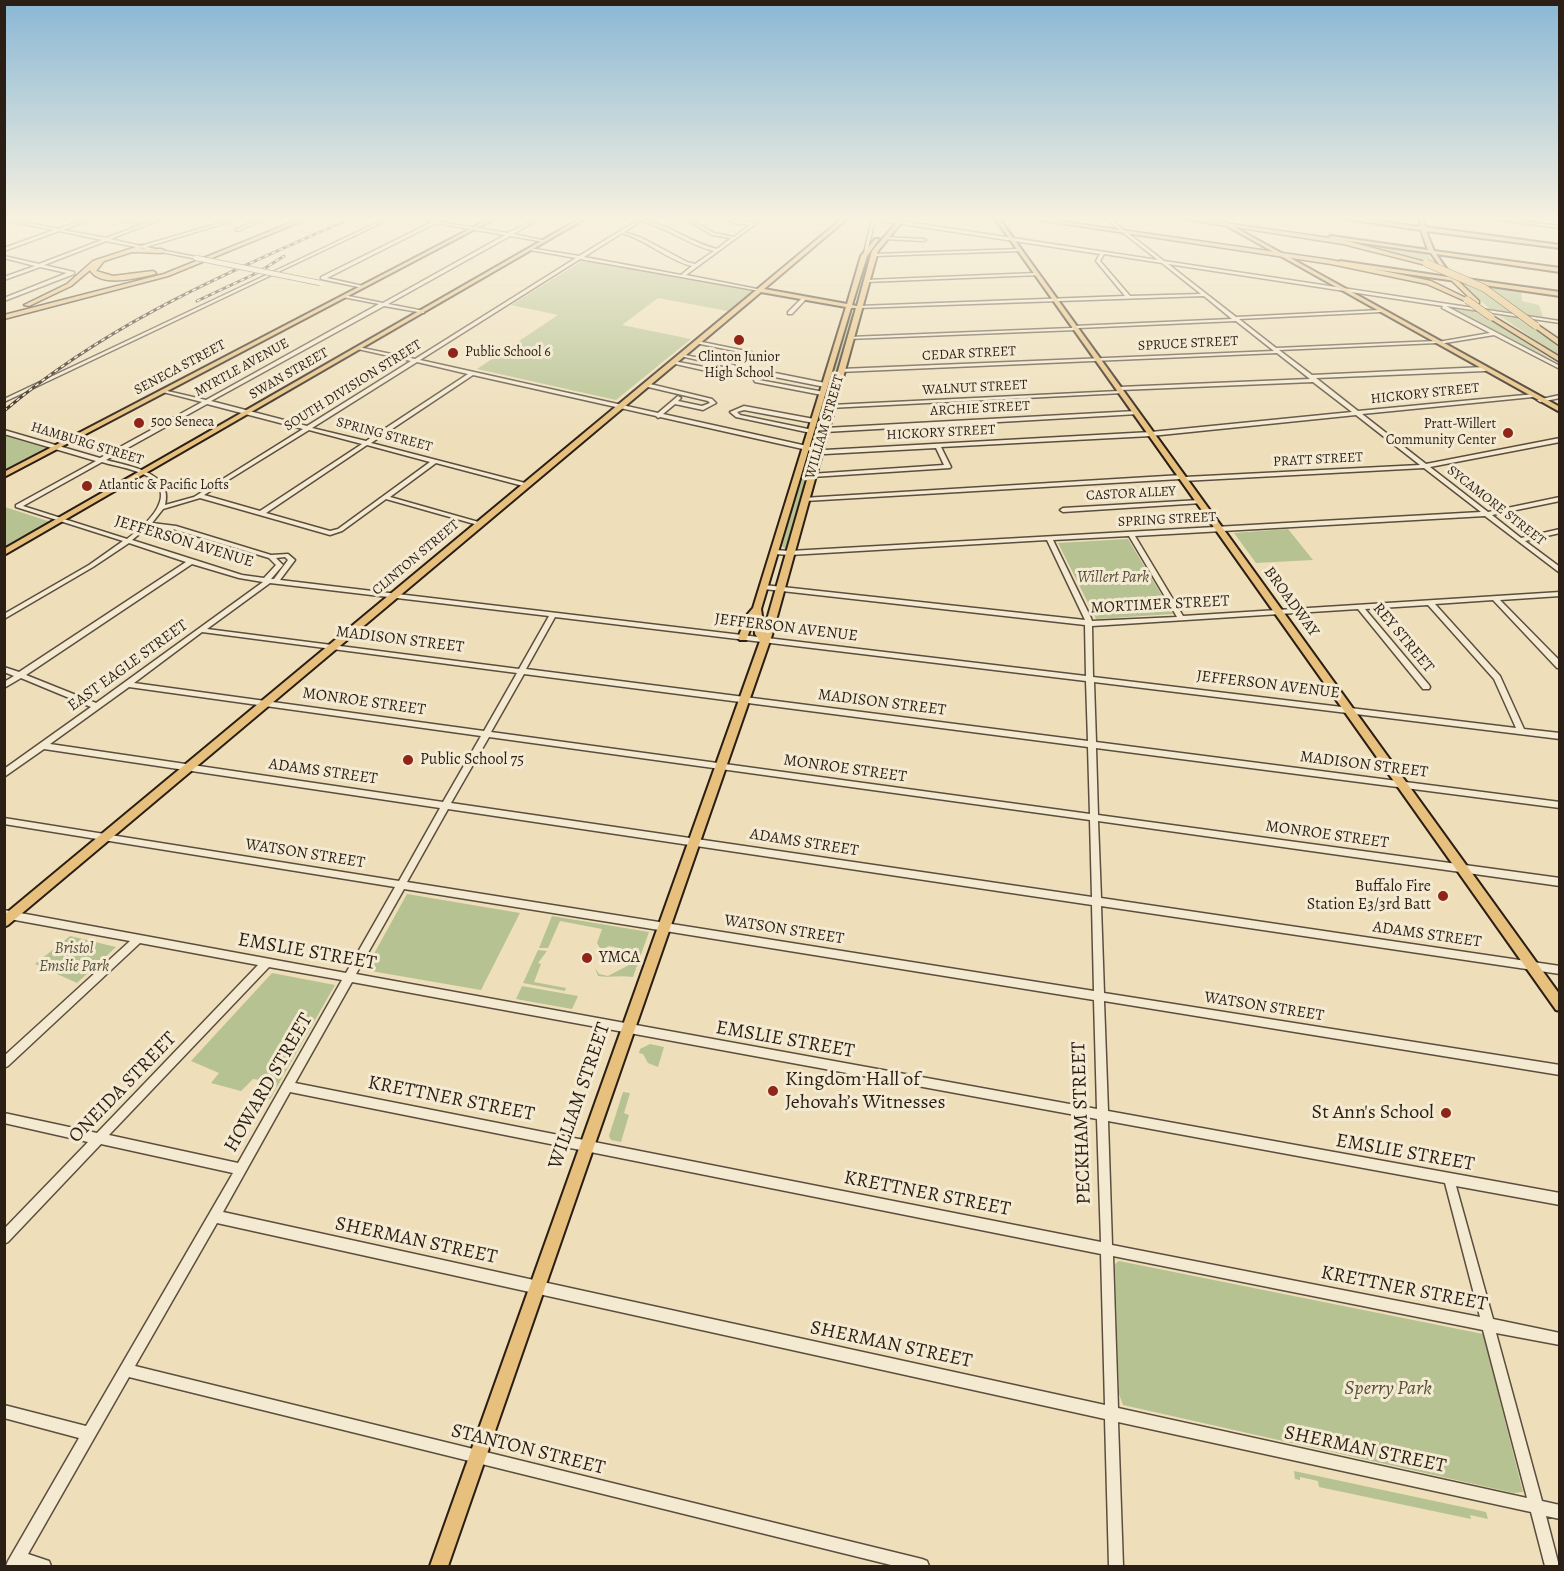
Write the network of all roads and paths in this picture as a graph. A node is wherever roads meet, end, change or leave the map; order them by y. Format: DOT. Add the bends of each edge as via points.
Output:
graph roads {
  1 [pos="28,290"];
  2 [pos="59,290"];
  3 [pos="101,290"];
  4 [pos="109,290"];
  5 [pos="237,290"];
  6 [pos="356,290"];
  7 [pos="408,290"];
  8 [pos="459,290"];
  9 [pos="528,290"];
  10 [pos="760,290"];
  11 [pos="762,290"];
  12 [pos="854,290"];
  13 [pos="864,290"];
  14 [pos="1048,290"];
  15 [pos="1123,290"];
  16 [pos="1199,290"];
  17 [pos="1343,290"];
  18 [pos="1349,290"];
  19 [pos="1447,290"];
  20 [pos="1465,290"];
  21 [pos="1487,290"];
  22 [pos="1535,290"];
  23 [pos="1560,294"];
  24 [pos="1205,295"];
  25 [pos="345,296"];
  26 [pos="806,298"];
  27 [pos="1129,298"];
  28 [pos="4,300"];
  29 [pos="1056,301"];
  30 [pos="383,304"];
  31 [pos="1438,304"];
  32 [pos="849,306"];
  33 [pos="859,308"];
  34 [pos="422,312"];
  35 [pos="1381,312"];
  36 [pos="790,313"];
  37 [pos="4,316"];
  38 [pos="1236,319"];
  39 [pos="1500,322"];
  40 [pos="1560,322"];
  41 [pos="1075,328"];
  42 [pos="1495,334"];
  43 [pos="850,338"];
  44 [pos="697,342"];
  45 [pos="1437,342"];
  46 [pos="1560,344"];
  47 [pos="360,348"];
  48 [pos="1276,351"];
  49 [pos="682,356"];
  50 [pos="775,358"];
  51 [pos="1098,360"];
  52 [pos="1560,360"];
  53 [pos="416,361"];
  54 [pos="674,362"];
  55 [pos="1560,368"];
  56 [pos="1485,369"];
  57 [pos="841,371"];
  58 [pos="472,373"];
  59 [pos="1313,379"];
  60 [pos="825,385"];
  61 [pos="646,386"];
  62 [pos="165,391"];
  63 [pos="1120,391"];
  64 [pos="822,393"];
  65 [pos="683,394"];
  66 [pos="1533,395"];
  67 [pos="1560,396"];
  68 [pos="1540,400"];
  69 [pos="4,401"];
  70 [pos="207,402"];
  71 [pos="674,402"];
  72 [pos="620,407"];
  73 [pos="831,407"];
  74 [pos="1560,410"];
  75 [pos="249,412"];
  76 [pos="1136,413"];
  77 [pos="1357,413"];
  78 [pos="658,416"];
  79 [pos="814,421"];
  80 [pos="309,428"];
  81 [pos="825,430"];
  82 [pos="811,431"];
  83 [pos="5,432"];
  84 [pos="1151,434"];
  85 [pos="1560,440"];
  86 [pos="368,443"];
  87 [pos="938,446"];
  88 [pos="57,448"];
  89 [pos="806,449"];
  90 [pos="819,451"];
  91 [pos="101,460"];
  92 [pos="435,461"];
  93 [pos="1425,466"];
  94 [pos="145,473"];
  95 [pos="4,475"];
  96 [pos="812,475"];
  97 [pos="1182,478"];
  98 [pos="526,485"];
  99 [pos="201,496"];
  100 [pos="385,497"];
  101 [pos="805,499"];
  102 [pos="1560,499"];
  103 [pos="1200,502"];
  104 [pos="18,506"];
  105 [pos="161,508"];
  106 [pos="1063,510"];
  107 [pos="262,513"];
  108 [pos="1486,514"];
  109 [pos="64,521"];
  110 [pos="480,524"];
  111 [pos="148,525"];
  112 [pos="1219,529"];
  113 [pos="1560,531"];
  114 [pos="1131,534"];
  115 [pos="1050,538"];
  116 [pos="1520,540"];
  117 [pos="127,541"];
  118 [pos="775,552"];
  119 [pos="4,553"];
  120 [pos="790,553"];
  121 [pos="271,557"];
  122 [pos="190,562"];
  123 [pos="1560,571"];
  124 [pos="270,581"];
  125 [pos="764,587"];
  126 [pos="780,589"];
  127 [pos="1560,594"];
  128 [pos="394,596"];
  129 [pos="1494,598"];
  130 [pos="1429,602"];
  131 [pos="1360,607"];
  132 [pos="757,609"];
  133 [pos="1278,612"];
  134 [pos="553,615"];
  135 [pos="4,617"];
  136 [pos="1181,618"];
  137 [pos="1088,623"];
  138 [pos="201,630"];
  139 [pos="744,638"];
  140 [pos="764,640"];
  141 [pos="334,647"];
  142 [pos="1560,666"];
  143 [pos="4,669"];
  144 [pos="523,671"];
  145 [pos="20,676"];
  146 [pos="1088,679"];
  147 [pos="127,684"];
  148 [pos="4,686"];
  149 [pos="1426,687"];
  150 [pos="744,700"];
  151 [pos="265,703"];
  152 [pos="97,706"];
  153 [pos="1348,710"];
  154 [pos="1521,731"];
  155 [pos="487,734"];
  156 [pos="1560,736"];
  157 [pos="1090,745"];
  158 [pos="43,746"];
  159 [pos="720,766"];
  160 [pos="189,767"];
  161 [pos="4,774"];
  162 [pos="1401,785"];
  163 [pos="1560,805"];
  164 [pos="447,806"];
  165 [pos="1092,818"];
  166 [pos="4,821"];
  167 [pos="106,837"];
  168 [pos="694,842"];
  169 [pos="1461,868"];
  170 [pos="1560,882"];
  171 [pos="402,885"];
  172 [pos="1096,901"];
  173 [pos="7,918"];
  174 [pos="664,926"];
  175 [pos="138,939"];
  176 [pos="267,962"];
  177 [pos="1531,966"];
  178 [pos="1560,970"];
  179 [pos="350,978"];
  180 [pos="1098,996"];
  181 [pos="1560,1006"];
  182 [pos="628,1030"];
  183 [pos="4,1063"];
  184 [pos="1560,1070"];
  185 [pos="288,1087"];
  186 [pos="1102,1116"];
  187 [pos="4,1119"];
  188 [pos="99,1138"];
  189 [pos="587,1146"];
  190 [pos="241,1169"];
  191 [pos="1449,1179"];
  192 [pos="1560,1199"];
  193 [pos="213,1216"];
  194 [pos="4,1238"];
  195 [pos="1106,1249"];
  196 [pos="537,1288"];
  197 [pos="1488,1325"];
  198 [pos="1560,1340"];
  199 [pos="125,1371"];
  200 [pos="4,1411"];
  201 [pos="1111,1414"];
  202 [pos="89,1434"];
  203 [pos="477,1457"];
  204 [pos="1536,1507"];
  205 [pos="1560,1512"];
  206 [pos="16,1563"];
  207 [pos="44,1566"];
  208 [pos="439,1566"];
  209 [pos="922,1566"];
  210 [pos="1116,1566"];
  211 [pos="1552,1566"];
  1 -- 28 [label="street"];
  2 -- 37 [label="highway"];
  3 -- 37 [label="highway"];
  4 -- 37 [label="highway"];
  5 -- 69 [label="street"];
  6 -- 25 [label="main road, SENECA STREET"];
  7 -- 30 [label="street, MYRTLE AVENUE"];
  8 -- 34 [label="main road, SWAN STREET"];
  9 -- 53 [label="street, SOUTH DIVISION STREET"];
  10 -- 44 [label="main road, CLINTON STREET"];
  11 -- 26 [label="main road"];
  12 -- 32 [label="main road, WILLIAM STREET"];
  13 -- 33 [label="main road, WILLIAM STREET"];
  14 -- 29 [label="main road, BROADWAY"];
  15 -- 27 [label="street"];
  16 -- 24 [label="street, SYCAMORE STREET"];
  17 -- 35 [label="main road"];
  18 -- 31 [label="street"];
  19 -- 39 [label="highway, bridge"];
  20 -- 39 [label="highway, bridge"];
  21 -- 46 [label="highway, bridge"];
  22 -- 23 [label="main road"];
  24 -- 27 [label="street"];
  24 -- 38 [label="street, SYCAMORE STREET"];
  25 -- 30 [label="street"];
  25 -- 62 [label="main road, SENECA STREET"];
  26 -- 32 [label="main road"];
  26 -- 36 [label="street"];
  27 -- 29 [label="street"];
  29 -- 33 [label="street"];
  29 -- 41 [label="main road, BROADWAY"];
  30 -- 34 [label="street"];
  30 -- 70 [label="street, MYRTLE AVENUE"];
  31 -- 40 [label="street"];
  31 -- 42 [label="street"];
  32 -- 33 [label="main road"];
  32 -- 60 [label="main road, WILLIAM STREET"];
  33 -- 43 [label="main road, WILLIAM STREET"];
  34 -- 47 [label="main road, SWAN STREET"];
  35 -- 38 [label="street"];
  35 -- 45 [label="main road"];
  38 -- 41 [label="street"];
  38 -- 48 [label="street, SYCAMORE STREET"];
  39 -- 52 [label="highway"];
  41 -- 43 [label="street"];
  41 -- 51 [label="main road, BROADWAY"];
  42 -- 45 [label="street, SPRUCE STREET"];
  42 -- 55 [label="street"];
  43 -- 57 [label="main road, WILLIAM STREET"];
  44 -- 49 [label="main road, CLINTON STREET"];
  44 -- 50 [label="street"];
  45 -- 48 [label="street, SPRUCE STREET"];
  45 -- 56 [label="main road"];
  47 -- 53 [label="street, HICKORY STREET"];
  47 -- 75 [label="main road, SWAN STREET"];
  48 -- 51 [label="street, SPRUCE STREET"];
  48 -- 59 [label="street, SYCAMORE STREET"];
  49 -- 54 [label="main road, CLINTON STREET"];
  49 -- 54 [label="street" via="735,369 725,373"];
  51 -- 57 [label="street, CEDAR STREET"];
  51 -- 63 [label="main road, BROADWAY"];
  53 -- 58 [label="street, HICKORY STREET"];
  53 -- 80 [label="street, SOUTH DIVISION STREET"];
  54 -- 61 [label="main road, CLINTON STREET"];
  56 -- 59 [label="street, WALNUT STREET"];
  56 -- 66 [label="main road"];
  57 -- 73 [label="main road, WILLIAM STREET"];
  58 -- 72 [label="street, HICKORY STREET"];
  58 -- 86 [label="street"];
  59 -- 63 [label="street, WALNUT STREET"];
  59 -- 77 [label="street, SYCAMORE STREET"];
  60 -- 64 [label="main road, WILLIAM STREET"];
  60 -- 64 [label="street" via="765,373 755,377 757,381"];
  61 -- 65 [label="street"];
  61 -- 72 [label="main road, CLINTON STREET"];
  62 -- 70 [label="street, SPRING STREET"];
  62 -- 88 [label="main road, SENECA STREET"];
  63 -- 73 [label="street, WALNUT STREET"];
  63 -- 76 [label="main road, BROADWAY"];
  64 -- 79 [label="main road, WILLIAM STREET"];
  65 -- 71 [label="street"];
  65 -- 71 [label="street" via="713,403 703,408"];
  66 -- 68 [label="main road"];
  66 -- 77 [label="street, HICKORY STREET"];
  67 -- 68 [label="street"];
  68 -- 74 [label="main road"];
  70 -- 75 [label="street, SPRING STREET"];
  70 -- 91 [label="street, MYRTLE AVENUE"];
  71 -- 78 [label="street"];
  72 -- 78 [label="street, HICKORY STREET"];
  72 -- 98 [label="main road, CLINTON STREET"];
  73 -- 81 [label="main road, WILLIAM STREET"];
  75 -- 80 [label="street, SPRING STREET"];
  75 -- 94 [label="main road, SWAN STREET"];
  76 -- 81 [label="street, ARCHIE STREET"];
  76 -- 84 [label="main road, BROADWAY"];
  77 -- 84 [label="street, HICKORY STREET"];
  77 -- 93 [label="street, SYCAMORE STREET"];
  78 -- 89 [label="street, HICKORY STREET"];
  79 -- 82 [label="main road, WILLIAM STREET"];
  79 -- 82 [label="street" via="745,408 734,412"];
  80 -- 86 [label="street, SPRING STREET"];
  80 -- 99 [label="street, SOUTH DIVISION STREET"];
  81 -- 90 [label="main road, WILLIAM STREET"];
  82 -- 89 [label="main road, WILLIAM STREET"];
  83 -- 88 [label="street, HAMBURG STREET"];
  84 -- 87 [label="street, HICKORY STREET"];
  84 -- 97 [label="main road, BROADWAY"];
  85 -- 93 [label="street, PRATT STREET"];
  86 -- 92 [label="street, SPRING STREET"];
  86 -- 107 [label="street"];
  87 -- 90 [label="street, HICKORY STREET"];
  87 -- 96 [label="street" via="948,467"];
  88 -- 91 [label="street, HAMBURG STREET"];
  88 -- 95 [label="main road, SENECA STREET"];
  89 -- 90 [label="street, HICKORY STREET"];
  89 -- 118 [label="main road, WILLIAM STREET"];
  90 -- 96 [label="main road, WILLIAM STREET"];
  91 -- 94 [label="street, HAMBURG STREET"];
  91 -- 104 [label="street, MYRTLE AVENUE"];
  92 -- 98 [label="street, SPRING STREET"];
  92 -- 100 [label="street"];
  93 -- 97 [label="street, PRATT STREET"];
  93 -- 108 [label="street, SYCAMORE STREET"];
  94 -- 105 [label="street, HAMBURG STREET" via="162,489"];
  94 -- 109 [label="main road, SWAN STREET"];
  96 -- 101 [label="main road, WILLIAM STREET"];
  97 -- 101 [label="street, PRATT STREET"];
  97 -- 103 [label="main road, BROADWAY"];
  98 -- 110 [label="main road, CLINTON STREET"];
  99 -- 105 [label="street, SOUTH DIVISION STREET"];
  99 -- 107 [label="street"];
  100 -- 107 [label="street" via="330,533"];
  100 -- 110 [label="street"];
  101 -- 120 [label="main road, WILLIAM STREET"];
  102 -- 108 [label="street, SPRING STREET"];
  103 -- 106 [label="street, CASTOR ALLEY"];
  103 -- 112 [label="main road, BROADWAY"];
  104 -- 109 [label="street, JEFFERSON AVENUE"];
  105 -- 111 [label="street"];
  108 -- 112 [label="street, SPRING STREET"];
  108 -- 116 [label="street, SYCAMORE STREET"];
  109 -- 117 [label="street, JEFFERSON AVENUE"];
  109 -- 119 [label="main road, SWAN STREET"];
  110 -- 128 [label="main road, CLINTON STREET"];
  111 -- 117 [label="street"];
  111 -- 121 [label="street, EAST EAGLE STREET" via="174,527"];
  112 -- 114 [label="street, SPRING STREET"];
  112 -- 133 [label="main road, BROADWAY"];
  113 -- 116 [label="street"];
  114 -- 115 [label="street, SPRING STREET"];
  114 -- 136 [label="street"];
  115 -- 120 [label="street, SPRING STREET"];
  115 -- 137 [label="street"];
  116 -- 123 [label="street, SYCAMORE STREET"];
  117 -- 122 [label="street, JEFFERSON AVENUE"];
  117 -- 135 [label="street"];
  118 -- 120 [label="street, SPRING STREET"];
  118 -- 125 [label="main road, WILLIAM STREET"];
  120 -- 126 [label="main road, WILLIAM STREET"];
  121 -- 124 [label="street" via="280,565"];
  121 -- 124 [label="street, EAST EAGLE STREET" via="286,555 292,560"];
  122 -- 124 [label="street, JEFFERSON AVENUE"];
  122 -- 145 [label="street"];
  124 -- 128 [label="street, JEFFERSON AVENUE"];
  124 -- 138 [label="street, EAST EAGLE STREET"];
  125 -- 126 [label="street, MORTIMER STREET"];
  125 -- 132 [label="main road, WILLIAM STREET"];
  126 -- 137 [label="street, MORTIMER STREET"];
  126 -- 140 [label="main road, WILLIAM STREET"];
  127 -- 129 [label="street, MORTIMER STREET"];
  128 -- 134 [label="street, JEFFERSON AVENUE"];
  128 -- 141 [label="main road, CLINTON STREET"];
  129 -- 130 [label="street, MORTIMER STREET"];
  129 -- 142 [label="street"];
  130 -- 131 [label="street, MORTIMER STREET"];
  130 -- 154 [label="street" via="1497,678"];
  131 -- 133 [label="street, MORTIMER STREET"];
  131 -- 149 [label="street, REY STREET"];
  132 -- 139 [label="main road" via="751,615"];
  132 -- 140 [label="main road, WILLIAM STREET"];
  133 -- 136 [label="street, MORTIMER STREET"];
  133 -- 153 [label="main road, BROADWAY"];
  134 -- 139 [label="street, JEFFERSON AVENUE"];
  134 -- 144 [label="street, HOWARD STREET"];
  136 -- 137 [label="street, MORTIMER STREET"];
  137 -- 146 [label="street"];
  138 -- 141 [label="street, MADISON STREET"];
  138 -- 147 [label="street, EAST EAGLE STREET"];
  139 -- 140 [label="street, JEFFERSON AVENUE"];
  140 -- 146 [label="street, JEFFERSON AVENUE"];
  140 -- 150 [label="main road, WILLIAM STREET"];
  141 -- 144 [label="street, MADISON STREET"];
  141 -- 151 [label="main road, CLINTON STREET"];
  143 -- 145 [label="street"];
  144 -- 150 [label="street, MADISON STREET"];
  144 -- 155 [label="street, HOWARD STREET"];
  145 -- 148 [label="street"];
  145 -- 152 [label="street"];
  146 -- 153 [label="street, JEFFERSON AVENUE"];
  146 -- 157 [label="street, PECKHAM STREET"];
  147 -- 151 [label="street, MONROE STREET"];
  147 -- 152 [label="street, EAST EAGLE STREET"];
  150 -- 157 [label="street, MADISON STREET"];
  150 -- 159 [label="main road, WILLIAM STREET"];
  151 -- 155 [label="street, MONROE STREET"];
  151 -- 160 [label="main road, CLINTON STREET"];
  152 -- 158 [label="street, EAST EAGLE STREET"];
  153 -- 154 [label="street, JEFFERSON AVENUE"];
  153 -- 162 [label="main road, BROADWAY"];
  154 -- 156 [label="street, JEFFERSON AVENUE"];
  155 -- 159 [label="street, MONROE STREET"];
  155 -- 164 [label="street, HOWARD STREET"];
  157 -- 162 [label="street, MADISON STREET"];
  157 -- 165 [label="street, PECKHAM STREET"];
  158 -- 160 [label="street, ADAMS STREET"];
  158 -- 161 [label="street, EAST EAGLE STREET"];
  159 -- 165 [label="street, MONROE STREET"];
  159 -- 168 [label="main road, WILLIAM STREET"];
  160 -- 164 [label="street, ADAMS STREET"];
  160 -- 167 [label="main road, CLINTON STREET"];
  162 -- 163 [label="street, MADISON STREET"];
  162 -- 169 [label="main road, BROADWAY"];
  164 -- 168 [label="street, ADAMS STREET"];
  164 -- 171 [label="street, HOWARD STREET"];
  165 -- 169 [label="street, MONROE STREET"];
  165 -- 172 [label="street, PECKHAM STREET"];
  166 -- 167 [label="street, WATSON STREET"];
  167 -- 171 [label="street, WATSON STREET"];
  167 -- 173 [label="main road, CLINTON STREET"];
  168 -- 172 [label="street, ADAMS STREET"];
  168 -- 174 [label="main road, WILLIAM STREET"];
  169 -- 170 [label="street, MONROE STREET"];
  169 -- 177 [label="main road, BROADWAY"];
  171 -- 174 [label="street, WATSON STREET"];
  171 -- 179 [label="street, HOWARD STREET"];
  172 -- 177 [label="street, ADAMS STREET"];
  172 -- 180 [label="street, PECKHAM STREET"];
  173 -- 175 [label="street, EMSLIE STREET"];
  174 -- 180 [label="street, WATSON STREET"];
  174 -- 182 [label="main road, WILLIAM STREET"];
  175 -- 176 [label="street, EMSLIE STREET"];
  175 -- 183 [label="street"];
  176 -- 179 [label="street, EMSLIE STREET"];
  176 -- 188 [label="street, ONEIDA STREET"];
  177 -- 178 [label="street, ADAMS STREET"];
  177 -- 181 [label="main road, BROADWAY"];
  179 -- 182 [label="street, EMSLIE STREET"];
  179 -- 185 [label="street, HOWARD STREET"];
  180 -- 184 [label="street, WATSON STREET"];
  180 -- 186 [label="street, PECKHAM STREET"];
  182 -- 186 [label="street, EMSLIE STREET"];
  182 -- 189 [label="main road, WILLIAM STREET"];
  185 -- 189 [label="street, KRETTNER STREET"];
  185 -- 190 [label="street, HOWARD STREET"];
  186 -- 191 [label="street, EMSLIE STREET"];
  186 -- 195 [label="street, PECKHAM STREET"];
  187 -- 188 [label="street"];
  188 -- 190 [label="street"];
  188 -- 194 [label="street, ONEIDA STREET"];
  189 -- 195 [label="street, KRETTNER STREET"];
  189 -- 196 [label="main road, WILLIAM STREET"];
  190 -- 193 [label="street, HOWARD STREET"];
  191 -- 192 [label="street, EMSLIE STREET"];
  191 -- 197 [label="street"];
  193 -- 196 [label="street, SHERMAN STREET"];
  193 -- 199 [label="street, HOWARD STREET"];
  195 -- 197 [label="street, KRETTNER STREET"];
  195 -- 201 [label="street, PECKHAM STREET"];
  196 -- 201 [label="street, SHERMAN STREET"];
  196 -- 203 [label="main road, WILLIAM STREET"];
  197 -- 198 [label="street, KRETTNER STREET"];
  197 -- 204 [label="street"];
  199 -- 202 [label="street, HOWARD STREET"];
  199 -- 203 [label="street, STANTON STREET"];
  200 -- 202 [label="street"];
  201 -- 204 [label="street, SHERMAN STREET"];
  201 -- 210 [label="street, PECKHAM STREET"];
  202 -- 206 [label="street, HOWARD STREET"];
  203 -- 208 [label="main road, WILLIAM STREET"];
  203 -- 209 [label="street, STANTON STREET"];
  204 -- 205 [label="street, SHERMAN STREET"];
  204 -- 211 [label="street"];
  206 -- 207 [label="street"];
}
